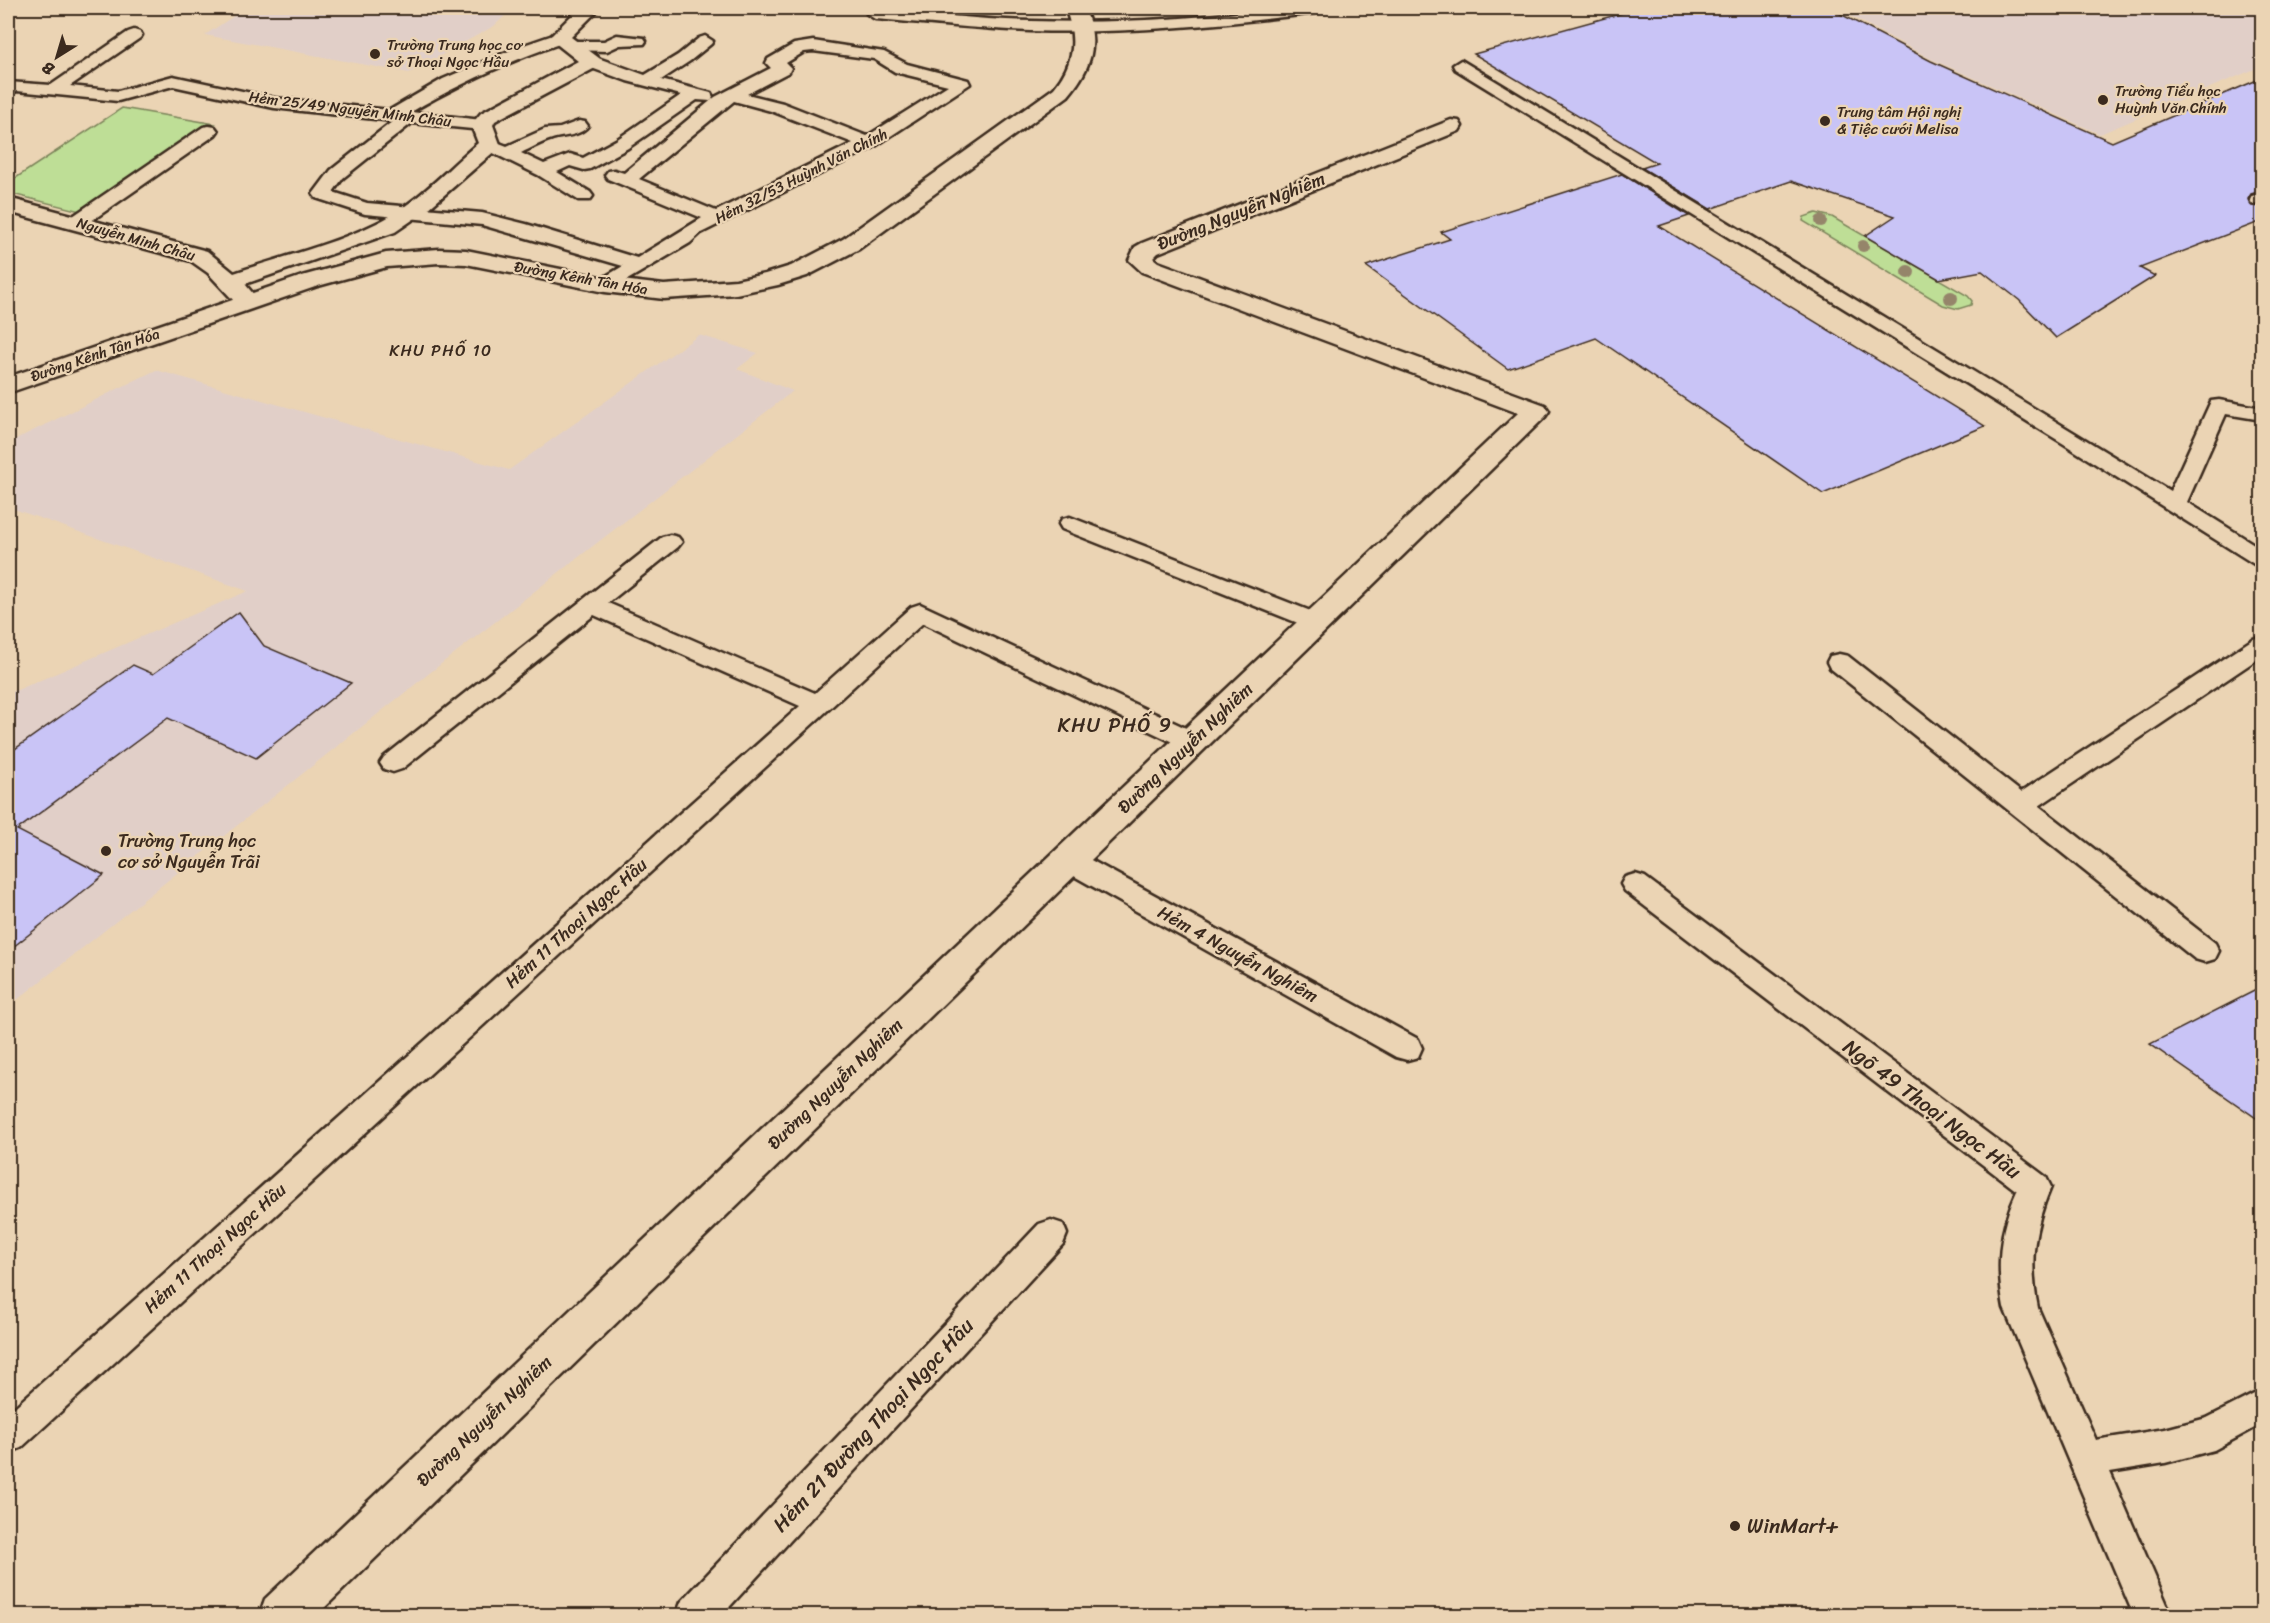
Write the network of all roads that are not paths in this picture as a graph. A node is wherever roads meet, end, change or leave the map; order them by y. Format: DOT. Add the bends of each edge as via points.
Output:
graph roads {
  1 [pos="590,8"];
  2 [pos="1316,8"];
  3 [pos="875,14"];
  4 [pos="968,15"];
  5 [pos="1079,17"];
  6 [pos="134,35"];
  7 [pos="638,41"];
  8 [pos="705,41"];
  9 [pos="564,42"];
  10 [pos="592,62"];
  11 [pos="1461,65"];
  12 [pos="647,81"];
  13 [pos="8,90"];
  14 [pos="54,90"];
  15 [pos="694,94"];
  16 [pos="726,98"];
  17 [pos="401,116"];
  18 [pos="579,126"];
  19 [pos="1451,126"];
  20 [pos="209,131"];
  21 [pos="493,140"];
  22 [pos="868,143"];
  23 [pos="584,165"];
  24 [pos="544,171"];
  25 [pos="627,180"];
  26 [pos="584,196"];
  27 [pos="8,205"];
  28 [pos="409,213"];
  29 [pos="718,218"];
  30 [pos="77,222"];
  31 [pos="639,265"];
  32 [pos="229,282"];
  33 [pos="605,285"];
  34 [pos="248,302"];
  35 [pos="8,385"];
  36 [pos="2262,414"];
  37 [pos="2175,504"];
  38 [pos="1070,524"];
  39 [pos="670,542"];
  40 [pos="2262,559"];
  41 [pos="591,605"];
  42 [pos="1317,622"];
  43 [pos="2262,645"];
  44 [pos="1839,662"];
  45 [pos="817,704"];
  46 [pos="1192,741"];
  47 [pos="393,763"];
  48 [pos="2020,805"];
  49 [pos="1068,860"];
  50 [pos="1635,884"];
  51 [pos="2205,951"];
  52 [pos="1407,1048"];
  53 [pos="1051,1234"];
  54 [pos="2262,1406"];
  55 [pos="8,1436"];
  56 [pos="2086,1459"];
  57 [pos="282,1616"];
  58 [pos="694,1616"];
  59 [pos="2153,1616"];
  1 -- 9 [label="street"];
  2 -- 5 [label="lane" via="1214,20"];
  3 -- 4 [label="lane"];
  4 -- 5 [label="lane"];
  5 -- 33 [label="street, Đường Kênh Tân Hóa" via="1084,43 1077,71 1055,97 825,259 780,277 736,287 664,292"];
  6 -- 14 [label="lane"];
  7 -- 9 [label="lane" via="617,40 607,46"];
  8 -- 12 [label="lane"];
  9 -- 10 [label="street"];
  9 -- 17 [label="lane" via="524,50 448,83"];
  10 -- 12 [label="lane"];
  10 -- 21 [label="street" via="488,117"];
  11 -- 37 [label="lane"];
  12 -- 15 [label="lane"];
  13 -- 14 [label="lane, Hẻm 25/49 Nguyễn Minh Châu" via="13,86"];
  14 -- 17 [label="lane, Hẻm 25/49 Nguyễn Minh Châu" via="118,96 173,81 274,103"];
  15 -- 16 [label="lane"];
  15 -- 23 [label="lane"];
  16 -- 22 [label="lane" via="777,107"];
  16 -- 22 [label="lane, Hẻm 32/53 Huỳnh Văn Chính" via="783,68 774,63 800,47 813,46 878,55 901,68 962,84"];
  16 -- 25 [label="lane"];
  17 -- 21 [label="lane, Hẻm 25/49 Nguyễn Minh Châu"];
  17 -- 28 [label="lane" via="322,194 365,208"];
  18 -- 21 [label="lane" via="563,133"];
  19 -- 42 [label="street, Đường Nguyễn Nghiêm" via="1150,248 1140,257 1150,267 1536,411"];
  20 -- 30 [label="lane"];
  21 -- 24 [label="lane"];
  21 -- 28 [label="street"];
  22 -- 29 [label="lane, Hẻm 32/53 Huỳnh Văn Chính"];
  23 -- 24 [label="lane" via="570,159"];
  23 -- 25 [label="lane"];
  24 -- 26 [label="lane"];
  25 -- 29 [label="lane"];
  27 -- 30 [label="street, Nguyễn Minh Châu"];
  28 -- 31 [label="lane" via="482,219"];
  28 -- 32 [label="street" via="374,233"];
  29 -- 31 [label="lane, Hẻm 32/53 Huỳnh Văn Chính"];
  30 -- 32 [label="street, Nguyễn Minh Châu" via="199,256"];
  31 -- 33 [label="lane, Hẻm 32/53 Huỳnh Văn Chính"];
  32 -- 34 [label="street, Nguyễn Minh Châu"];
  33 -- 34 [label="street, Đường Kênh Tân Hóa" via="466,257 409,257 335,273"];
  34 -- 35 [label="street, Đường Kênh Tân Hóa"];
  36 -- 37 [label="lane" via="2219,406"];
  37 -- 40 [label="lane"];
  38 -- 42 [label="lane"];
  39 -- 41 [label="lane"];
  41 -- 45 [label="lane"];
  41 -- 47 [label="lane"];
  42 -- 46 [label="street, Đường Nguyễn Nghiêm"];
  43 -- 48 [label="lane"];
  44 -- 48 [label="lane"];
  45 -- 46 [label="lane, Hẻm 11 Thoại Ngọc Hầu" via="920,612"];
  45 -- 55 [label="lane, Hẻm 11 Thoại Ngọc Hầu"];
  46 -- 49 [label="street, Đường Nguyễn Nghiêm"];
  48 -- 51 [label="lane"];
  49 -- 52 [label="lane, Hẻm 4 Nguyễn Nghiêm"];
  49 -- 57 [label="street, Đường Nguyễn Nghiêm"];
  50 -- 56 [label="lane, Ngõ 49 Thoại Ngọc Hầu" via="2035,1187 2019,1226 2014,1265 2016,1286 2021,1308"];
  53 -- 58 [label="lane, Hẻm 21 Đường Thoại Ngọc Hầu"];
  54 -- 56 [label="lane" via="2214,1432 2165,1446"];
  56 -- 59 [label="lane, Ngõ 49 Thoại Ngọc Hầu"];
}
